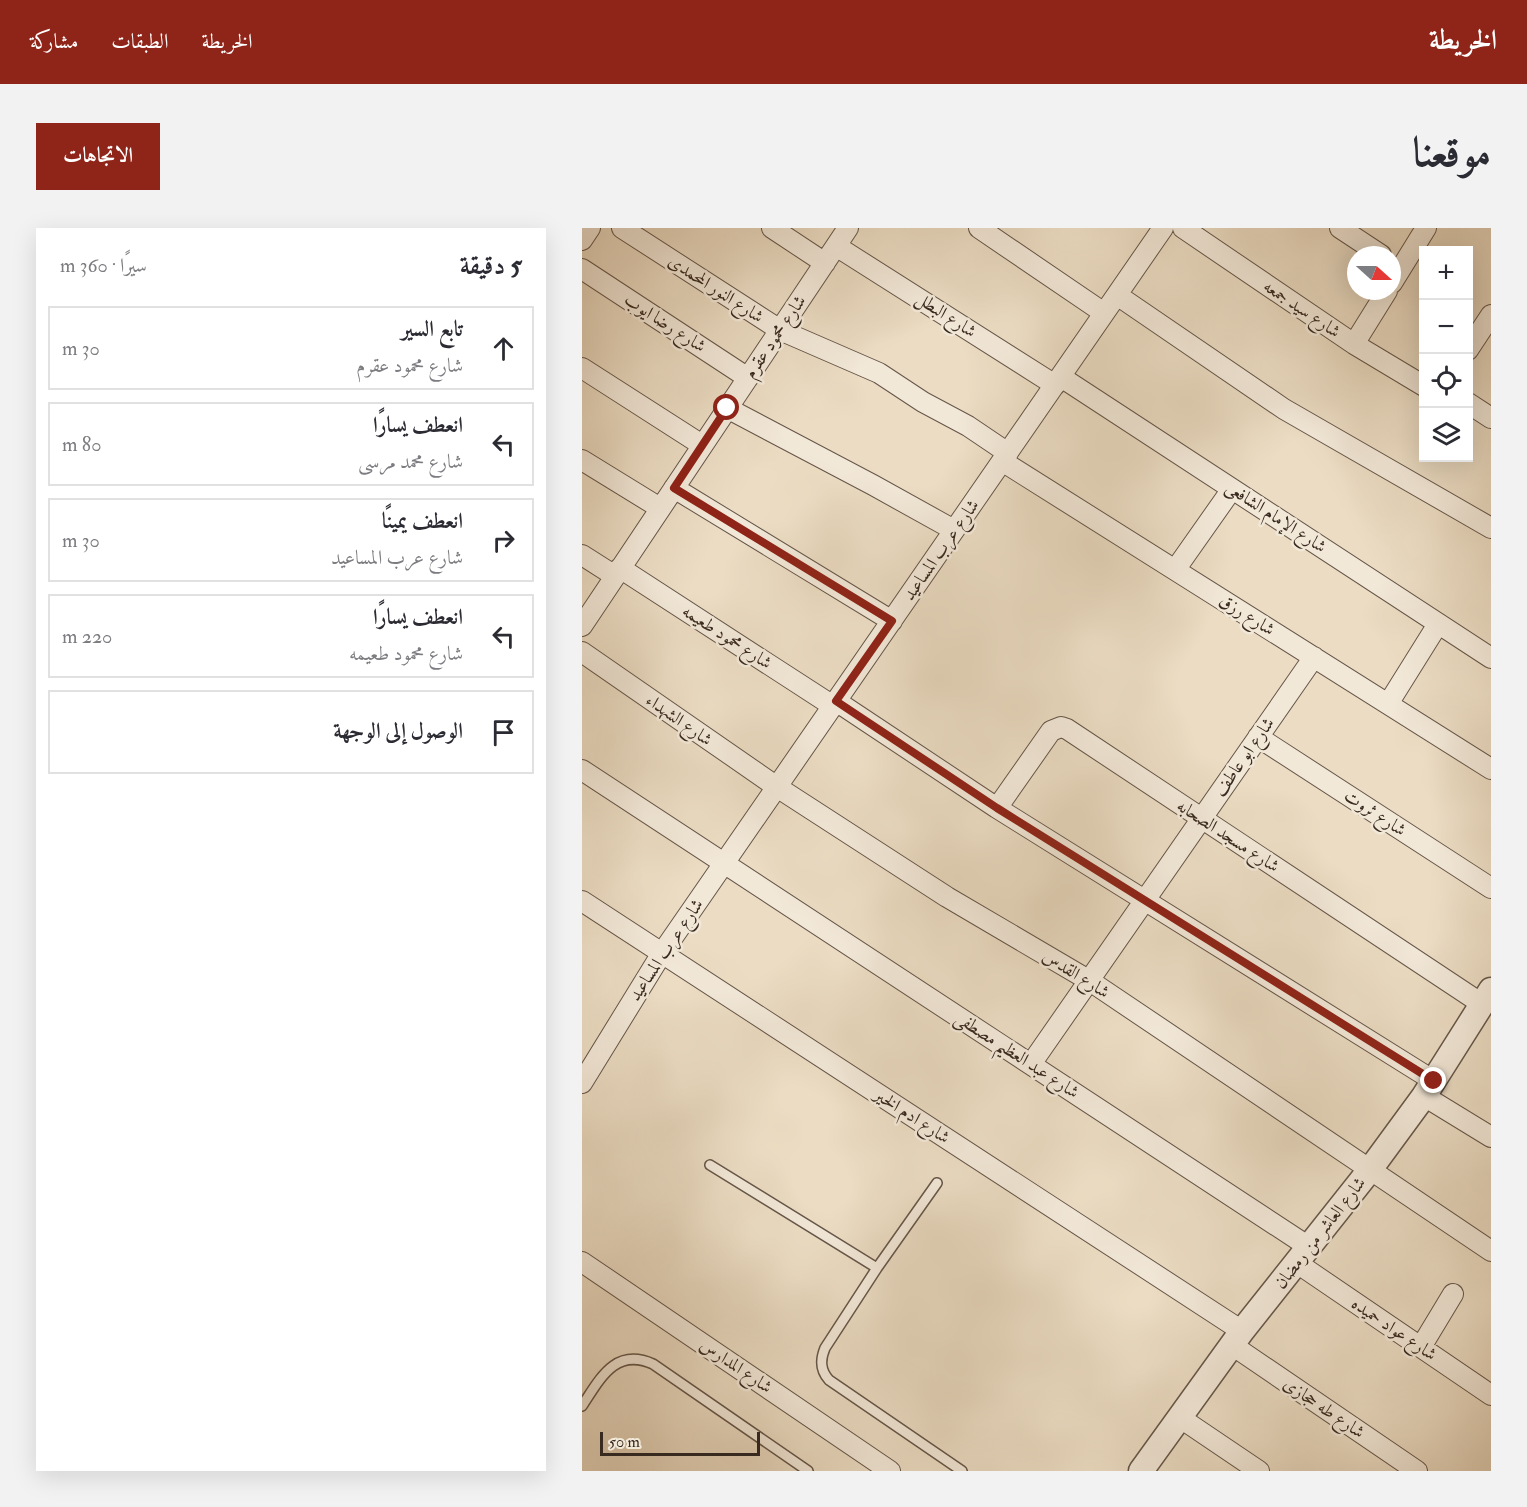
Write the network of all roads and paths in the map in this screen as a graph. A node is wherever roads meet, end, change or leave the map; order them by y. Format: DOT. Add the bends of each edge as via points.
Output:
graph roads {
  1 [pos="590,228"];
  2 [pos="622,228"];
  3 [pos="772,228"];
  4 [pos="848,228"];
  5 [pos="979,228"];
  6 [pos="1183,228"];
  7 [pos="1340,228"];
  8 [pos="1426,228"];
  9 [pos="1154,231"];
  10 [pos="582,240"];
  11 [pos="836,246"];
  12 [pos="1367,246"];
  13 [pos="825,263"];
  14 [pos="1401,263"];
  15 [pos="582,269"];
  16 [pos="1117,295"];
  17 [pos="1381,300"];
  18 [pos="1104,313"];
  19 [pos="1491,315"];
  20 [pos="780,330"];
  21 [pos="1473,342"];
  22 [pos="1354,344"];
  23 [pos="582,368"];
  24 [pos="748,378"];
  25 [pos="1058,381"];
  26 [pos="1419,383"];
  27 [pos="1473,406"];
  28 [pos="727,408"];
  29 [pos="1491,418"];
  30 [pos="702,445"];
  31 [pos="1005,457"];
  32 [pos="582,460"];
  33 [pos="674,488"];
  34 [pos="1232,489"];
  35 [pos="660,508"];
  36 [pos="1491,528"];
  37 [pos="954,530"];
  38 [pos="582,555"];
  39 [pos="1175,570"];
  40 [pos="618,572"];
  41 [pos="892,621"];
  42 [pos="1438,624"];
  43 [pos="582,626"];
  44 [pos="582,652"];
  45 [pos="1314,657"];
  46 [pos="1491,658"];
  47 [pos="835,703"];
  48 [pos="1388,704"];
  49 [pos="1258,737"];
  50 [pos="1491,769"];
  51 [pos="582,770"];
  52 [pos="777,787"];
  53 [pos="997,808"];
  54 [pos="1202,818"];
  55 [pos="724,863"];
  56 [pos="1491,888"];
  57 [pos="582,901"];
  58 [pos="1145,901"];
  59 [pos="663,953"];
  60 [pos="1090,981"];
  61 [pos="1485,1005"];
  62 [pos="1031,1064"];
  63 [pos="582,1083"];
  64 [pos="1429,1088"];
  65 [pos="1491,1137"];
  66 [pos="710,1165"];
  67 [pos="1369,1171"];
  68 [pos="937,1183"];
  69 [pos="1491,1251"];
  70 [pos="1303,1255"];
  71 [pos="582,1262"];
  72 [pos="877,1268"];
  73 [pos="1454,1294"];
  74 [pos="1237,1338"];
  75 [pos="1421,1347"];
  76 [pos="1491,1395"];
  77 [pos="582,1406"];
  78 [pos="1179,1417"];
  79 [pos="808,1471"];
  80 [pos="890,1471"];
  81 [pos="962,1471"];
  82 [pos="1142,1471"];
  83 [pos="1259,1471"];
  84 [pos="1417,1471"];
  1 -- 10 [label="street"];
  2 -- 20 [label="street, شارع النور المحمدى"];
  3 -- 13 [label="street"];
  4 -- 11 [label="street, شارع محمود عقرم"];
  5 -- 18 [label="street"];
  6 -- 22 [label="street, شارع سيد جمعه"];
  7 -- 12 [label="street"];
  8 -- 14 [label="street"];
  9 -- 16 [label="street, شارع عرب المساعيد"];
  11 -- 13 [label="street, شارع محمود عقرم"];
  11 -- 25 [label="street, شارع البطل"];
  13 -- 20 [label="street, شارع محمود عقرم"];
  15 -- 24 [label="street, شارع رضا ايوب"];
  16 -- 18 [label="street, شارع عرب المساعيد"];
  16 -- 36 [label="street" via="1284,409"];
  17 -- 22 [label="street"];
  18 -- 25 [label="street, شارع عرب المساعيد"];
  19 -- 21 [label="street"];
  20 -- 24 [label="street, شارع محمود عقرم"];
  20 -- 31 [label="street, شارع النور المحمدى" via="879,373 968,426"];
  22 -- 26 [label="street, شارع سيد جمعه"];
  23 -- 30 [label="street"];
  24 -- 28 [label="street, شارع محمود عقرم"];
  25 -- 31 [label="street, شارع عرب المساعيد"];
  25 -- 34 [label="street, شارع الإمام الشافعى"];
  27 -- 29 [label="street"];
  28 -- 30 [label="street, شارع محمود عقرم"];
  28 -- 37 [label="street"];
  30 -- 33 [label="street, شارع محمود عقرم"];
  31 -- 37 [label="street, شارع عرب المساعيد"];
  31 -- 39 [label="street, شارع رزق"];
  32 -- 35 [label="street"];
  33 -- 35 [label="street, شارع محمود عقرم"];
  33 -- 41 [label="street"];
  34 -- 39 [label="street"];
  34 -- 42 [label="street, شارع الإمام الشافعى"];
  35 -- 40 [label="street, شارع محمود عقرم"];
  37 -- 41 [label="street, شارع عرب المساعيد"];
  38 -- 40 [label="street, شارع محمود طعيمه"];
  39 -- 45 [label="street, شارع رزق"];
  40 -- 43 [label="street, شارع محمود عقرم"];
  40 -- 47 [label="street, شارع محمود طعيمه"];
  41 -- 47 [label="street, شارع عرب المساعيد"];
  42 -- 46 [label="street, شارع الإمام الشافعى"];
  42 -- 48 [label="street"];
  44 -- 52 [label="street, شارع الشهداء"];
  45 -- 48 [label="street, شارع رزق"];
  45 -- 49 [label="street, شارع ابو عاطف"];
  47 -- 52 [label="street, شارع عرب المساعيد"];
  47 -- 53 [label="street, شارع محمود طعيمه"];
  48 -- 50 [label="street, شارع رزق"];
  49 -- 54 [label="street, شارع ابو عاطف"];
  49 -- 56 [label="street, شارع ثروت"];
  51 -- 55 [label="street, شارع عبد العظيم مصطفى"];
  52 -- 55 [label="street, شارع عرب المساعيد"];
  52 -- 60 [label="street, شارع القدس" via="946,897"];
  53 -- 54 [label="street, شارع مسجد الصحابه" via="1051,731 1061,728"];
  53 -- 58 [label="street, شارع محمود طعيمه"];
  54 -- 58 [label="street, شارع ابو عاطف"];
  54 -- 61 [label="street, شارع مسجد الصحابه"];
  55 -- 59 [label="street, شارع عرب المساعيد"];
  55 -- 62 [label="street, شارع عبد العظيم مصطفى"];
  57 -- 59 [label="street, شارع ادم الخير"];
  58 -- 60 [label="street, شارع ابو عاطف"];
  58 -- 64 [label="street, شارع محمود طعيمه"];
  59 -- 63 [label="street, شارع عرب المساعيد"];
  59 -- 74 [label="street, شارع ادم الخير"];
  60 -- 62 [label="street, شارع ابو عاطف"];
  60 -- 67 [label="street, شارع القدس"];
  61 -- 64 [label="street, شارع العاشر من رمضان"];
  62 -- 70 [label="street, شارع عبد العظيم مصطفى"];
  64 -- 65 [label="street, شارع محمود طعيمه"];
  64 -- 67 [label="street, شارع العاشر من رمضان"];
  66 -- 72 [label="lane"];
  67 -- 69 [label="street, شارع القدس"];
  67 -- 70 [label="street, شارع العاشر من رمضان"];
  68 -- 72 [label="lane"];
  70 -- 74 [label="street, شارع العاشر من رمضان"];
  70 -- 75 [label="street, شارع عواد حميده"];
  71 -- 80 [label="street, شارع المدارس"];
  72 -- 81 [label="lane" via="825,1348 821,1361 824,1375"];
  73 -- 75 [label="street"];
  74 -- 78 [label="street, شارع العاشر من رمضان"];
  74 -- 84 [label="street, شارع طه حجازى"];
  75 -- 76 [label="street, شارع عواد حميده"];
  77 -- 79 [label="lane" via="610,1367 627,1359 645,1360"];
  78 -- 82 [label="street, شارع العاشر من رمضان"];
  78 -- 83 [label="street"];
}
